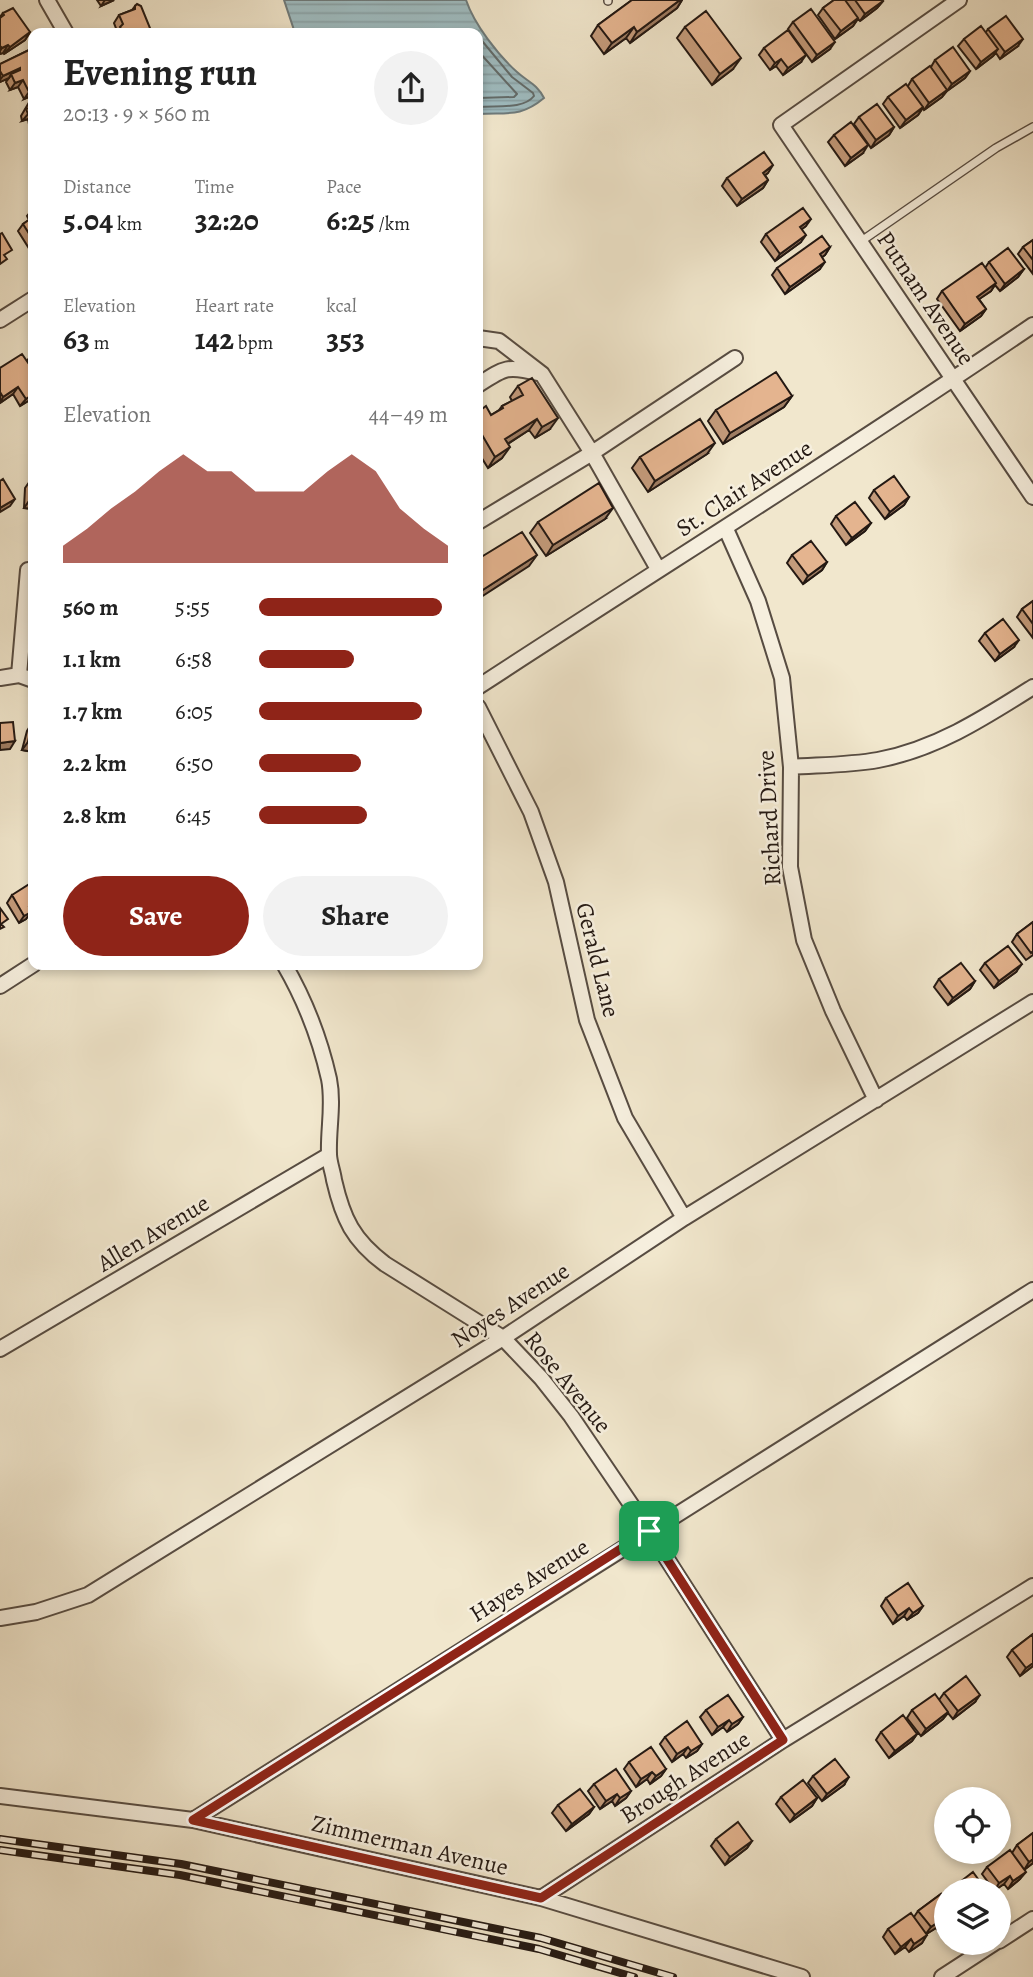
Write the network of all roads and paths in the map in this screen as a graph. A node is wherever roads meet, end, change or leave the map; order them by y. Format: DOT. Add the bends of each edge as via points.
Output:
graph roads {
  1 [pos="47,0"];
  2 [pos="959,0"];
  3 [pos="63,28"];
  4 [pos="1033,127"];
  5 [pos="860,242"];
  6 [pos="28,302"];
  7 [pos="0,320"];
  8 [pos="1033,325"];
  9 [pos="483,339"];
  10 [pos="735,358"];
  11 [pos="542,374"];
  12 [pos="953,379"];
  13 [pos="483,382"];
  14 [pos="592,453"];
  15 [pos="1033,497"];
  16 [pos="483,519"];
  17 [pos="726,528"];
  18 [pos="659,569"];
  19 [pos="28,570"];
  20 [pos="0,678"];
  21 [pos="26,678"];
  22 [pos="483,684"];
  23 [pos="1033,687"];
  24 [pos="483,717"];
  25 [pos="792,767"];
  26 [pos="28,968"];
  27 [pos="287,970"];
  28 [pos="0,986"];
  29 [pos="1033,1002"];
  30 [pos="876,1100"];
  31 [pos="329,1155"];
  32 [pos="684,1218"];
  33 [pos="1033,1290"];
  34 [pos="503,1338"];
  35 [pos="0,1349"];
  36 [pos="649,1531"];
  37 [pos="1033,1586"];
  38 [pos="0,1618"];
  39 [pos="783,1740"];
  40 [pos="0,1797"];
  41 [pos="193,1820"];
  42 [pos="541,1898"];
  43 [pos="1033,1919"];
  44 [pos="1011,1933"];
  45 [pos="977,1955"];
  46 [pos="802,1977"];
  47 [pos="942,1977"];
  1 -- 3 [label="street"];
  2 -- 5 [label="street, Putnam Avenue" via="781,125"];
  4 -- 5 [label="lane"];
  5 -- 12 [label="street, Putnam Avenue"];
  6 -- 7 [label="street"];
  8 -- 12 [label="street, St. Clair Avenue"];
  9 -- 11 [label="street" via="499,341"];
  10 -- 14 [label="street"];
  11 -- 13 [label="street" via="503,369"];
  11 -- 14 [label="street"];
  12 -- 15 [label="street, Putnam Avenue"];
  12 -- 17 [label="street, St. Clair Avenue"];
  14 -- 16 [label="street"];
  14 -- 18 [label="street"];
  17 -- 18 [label="street, St. Clair Avenue"];
  17 -- 25 [label="street, Richard Drive" via="758,601 782,678"];
  18 -- 22 [label="street, St. Clair Avenue"];
  19 -- 21 [label="street"];
  20 -- 21 [label="street"];
  23 -- 25 [label="street" via="942,741 878,760"];
  24 -- 32 [label="street, Gerald Lane" via="531,813 556,882 587,1020 625,1118"];
  25 -- 30 [label="street, Richard Drive" via="790,867 804,940"];
  26 -- 28 [label="street"];
  27 -- 31 [label="street, Rose Avenue" via="310,1017 329,1080"];
  29 -- 30 [label="street, Noyes Avenue"];
  30 -- 32 [label="street, Noyes Avenue"];
  31 -- 34 [label="street, Rose Avenue" via="339,1201 351,1229 368,1251"];
  31 -- 35 [label="street, Allen Avenue"];
  32 -- 34 [label="street, Noyes Avenue"];
  33 -- 36 [label="street, Hayes Avenue"];
  34 -- 36 [label="street, Rose Avenue" via="572,1416"];
  34 -- 38 [label="street, Noyes Avenue" via="88,1595"];
  36 -- 39 [label="street, Rose Avenue"];
  36 -- 41 [label="street, Hayes Avenue"];
  37 -- 39 [label="street, Brough Avenue"];
  39 -- 42 [label="street, Brough Avenue"];
  40 -- 41 [label="street, Zimmerman Avenue"];
  41 -- 42 [label="street, Zimmerman Avenue"];
  42 -- 46 [label="street, Zimmerman Avenue"];
  43 -- 44 [label="street"];
  45 -- 47 [label="street"];
}
